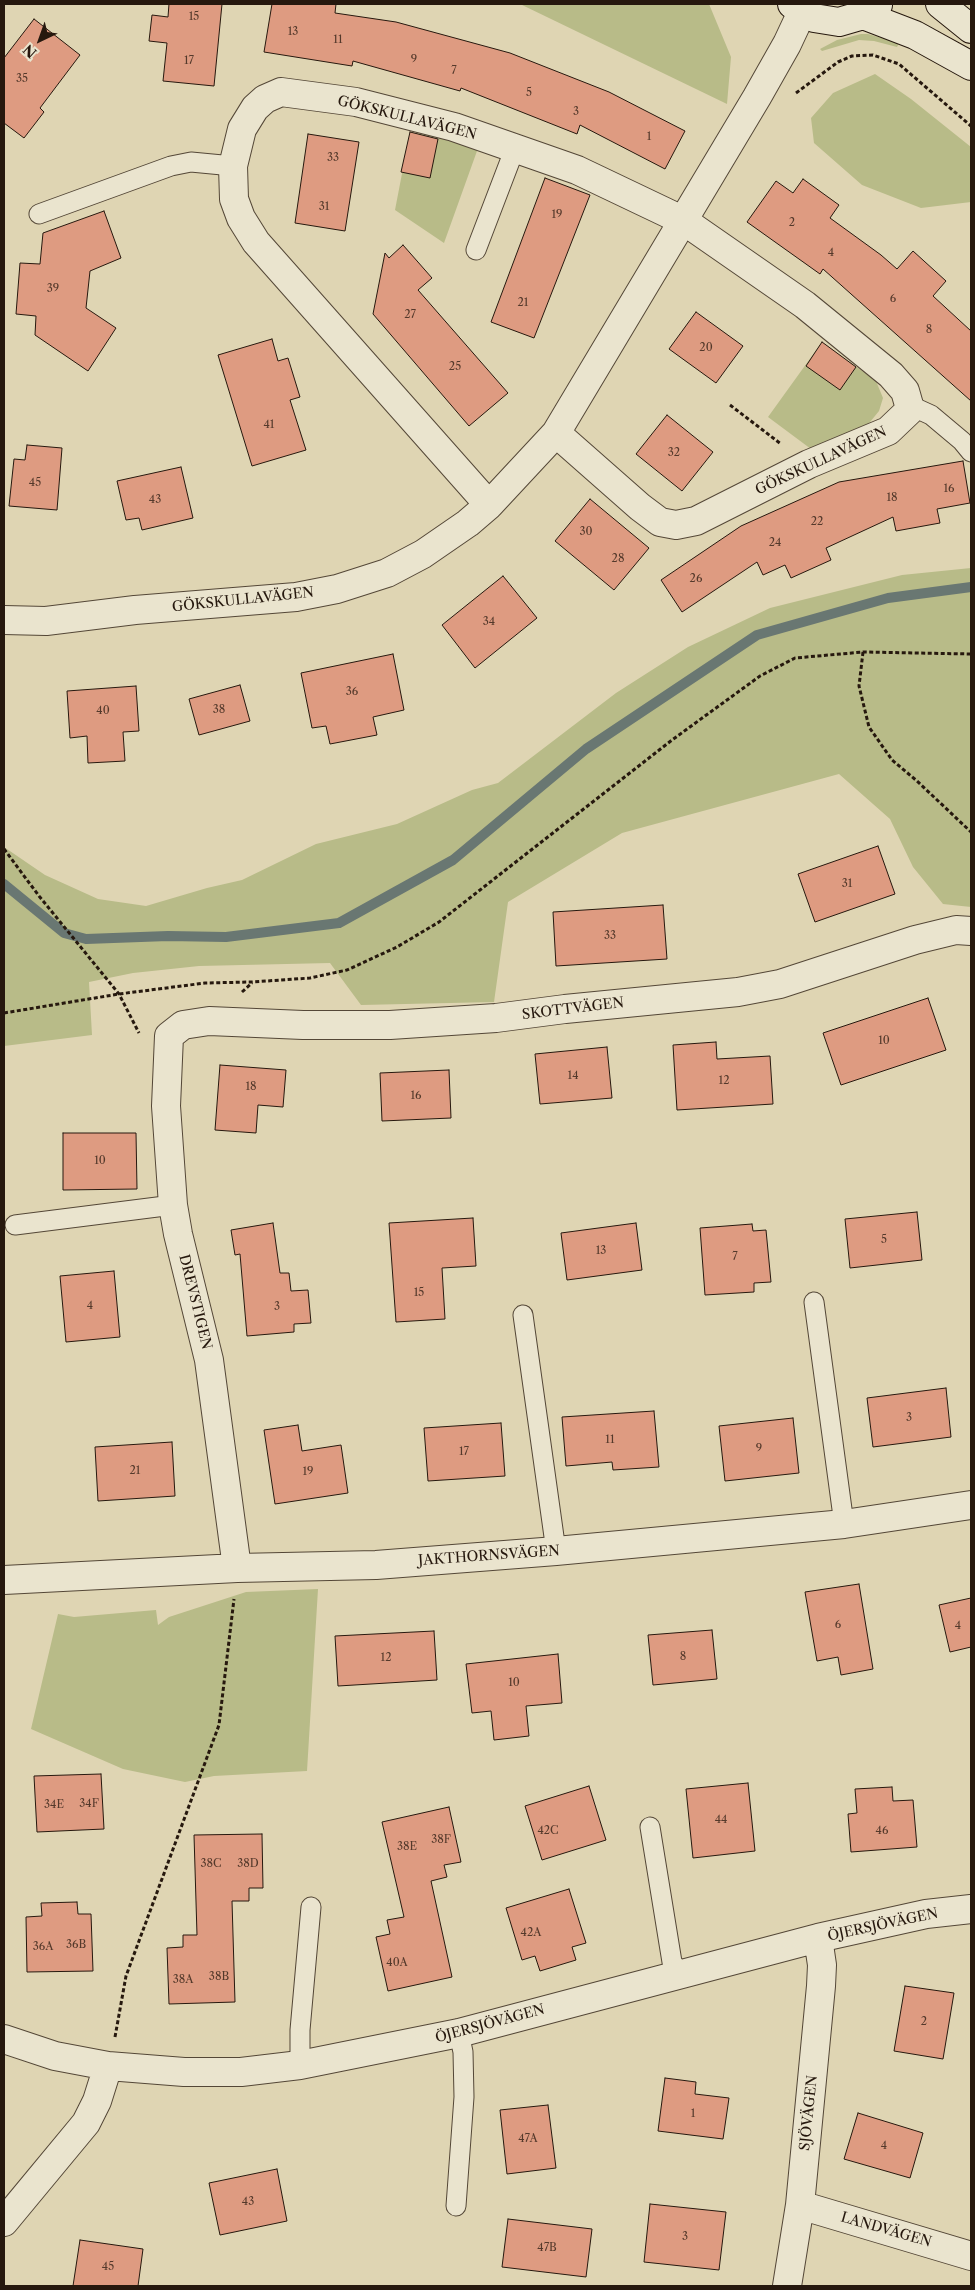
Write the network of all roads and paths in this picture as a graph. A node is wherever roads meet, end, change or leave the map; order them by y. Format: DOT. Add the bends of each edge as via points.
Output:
graph roads {
  1 [pos="940,4"];
  2 [pos="797,8"];
  3 [pos="871,10"];
  4 [pos="971,29"];
  5 [pos="971,66"];
  6 [pos="794,94"];
  7 [pos="971,126"];
  8 [pos="515,148"];
  9 [pos="233,166"];
  10 [pos="39,214"];
  11 [pos="684,221"];
  12 [pos="476,250"];
  13 [pos="730,404"];
  14 [pos="909,405"];
  15 [pos="556,433"];
  16 [pos="971,452"];
  17 [pos="809,464"];
  18 [pos="490,505"];
  19 [pos="4,620"];
  20 [pos="862,652"];
  21 [pos="971,654"];
  22 [pos="971,832"];
  23 [pos="4,849"];
  24 [pos="971,931"];
  25 [pos="119,994"];
  26 [pos="4,1013"];
  27 [pos="169,1036"];
  28 [pos="142,1040"];
  29 [pos="173,1205"];
  30 [pos="15,1225"];
  31 [pos="814,1302"];
  32 [pos="523,1315"];
  33 [pos="971,1505"];
  34 [pos="844,1524"];
  35 [pos="556,1551"];
  36 [pos="237,1568"];
  37 [pos="4,1580"];
  38 [pos="650,1827"];
  39 [pos="311,1907"];
  40 [pos="971,1909"];
  41 [pos="818,1938"];
  42 [pos="680,1973"];
  43 [pos="459,2033"];
  44 [pos="4,2040"];
  45 [pos="300,2065"];
  46 [pos="108,2066"];
  47 [pos="800,2205"];
  48 [pos="456,2206"];
  49 [pos="4,2222"];
  50 [pos="971,2256"];
  51 [pos="787,2286"];
  1 -- 4 [label="street"];
  2 -- 3 [label="street" via="814,18 839,22"];
  2 -- 11 [label="street, GÖKSKULLAVÄGEN" via="778,59"];
  3 -- 5 [label="street"];
  6 -- 7 [label="path" via="838,62 852,56 873,55 898,64"];
  8 -- 9 [label="street, GÖKSKULLAVÄGEN" via="454,127 356,102 281,92 254,108 242,128"];
  8 -- 11 [label="street, GÖKSKULLAVÄGEN" via="577,170"];
  8 -- 12 [label="lane"];
  9 -- 10 [label="lane" via="190,162 171,166"];
  9 -- 18 [label="street, GÖKSKULLAVÄGEN" via="234,199 256,242"];
  11 -- 14 [label="street, GÖKSKULLAVÄGEN" via="805,305 891,375 905,391"];
  11 -- 15 [label="street, GÖKSKULLAVÄGEN"];
  13 -- 17 [label="path"];
  14 -- 16 [label="lane" via="931,415"];
  14 -- 17 [label="street, GÖKSKULLAVÄGEN" via="909,411 888,431"];
  15 -- 17 [label="street, GÖKSKULLAVÄGEN" via="640,507 660,522 676,525 696,521"];
  15 -- 18 [label="street, GÖKSKULLAVÄGEN"];
  18 -- 19 [label="street, GÖKSKULLAVÄGEN" via="423,554 387,573 337,589 246,602 46,620"];
  20 -- 21 [label="path"];
  20 -- 22 [label="path" via="859,686 869,727 892,760"];
  20 -- 25 [label="path" via="795,658 760,676 672,740 438,922 347,970 310,978 205,983"];
  23 -- 25 [label="path"];
  24 -- 27 [label="street, SKOTTVÄGEN" via="956,930 915,940 780,984 738,992 565,1008 496,1018 390,1025 183,1024"];
  25 -- 26 [label="path"];
  25 -- 28 [label="path"];
  27 -- 29 [label="street, DREVSTIGEN" via="166,1106"];
  29 -- 30 [label="lane"];
  29 -- 36 [label="street, DREVSTIGEN" via="209,1360"];
  31 -- 34 [label="lane"];
  32 -- 35 [label="lane"];
  33 -- 34 [label="street, JAKTHORNSVÄGEN"];
  34 -- 35 [label="street, JAKTHORNSVÄGEN"];
  35 -- 36 [label="street, JAKTHORNSVÄGEN" via="376,1565"];
  36 -- 37 [label="street, JAKTHORNSVÄGEN"];
  36 -- 46 [label="path" via="219,1725 126,1976"];
  38 -- 42 [label="lane" via="672,1962"];
  39 -- 45 [label="lane"];
  40 -- 41 [label="street, ÖJERSJÖVÄGEN" via="926,1914"];
  41 -- 42 [label="street, ÖJERSJÖVÄGEN"];
  41 -- 47 [label="street, SJÖVÄGEN" via="821,1986"];
  42 -- 43 [label="street, ÖJERSJÖVÄGEN"];
  43 -- 45 [label="street, ÖJERSJÖVÄGEN"];
  43 -- 48 [label="lane" via="463,2052 464,2097"];
  44 -- 46 [label="street, ÖJERSJÖVÄGEN" via="55,2056"];
  45 -- 46 [label="street, ÖJERSJÖVÄGEN" via="242,2072"];
  46 -- 49 [label="street" via="86,2123"];
  47 -- 50 [label="street, LANDVÄGEN"];
  47 -- 51 [label="street, SJÖVÄGEN"];
}
